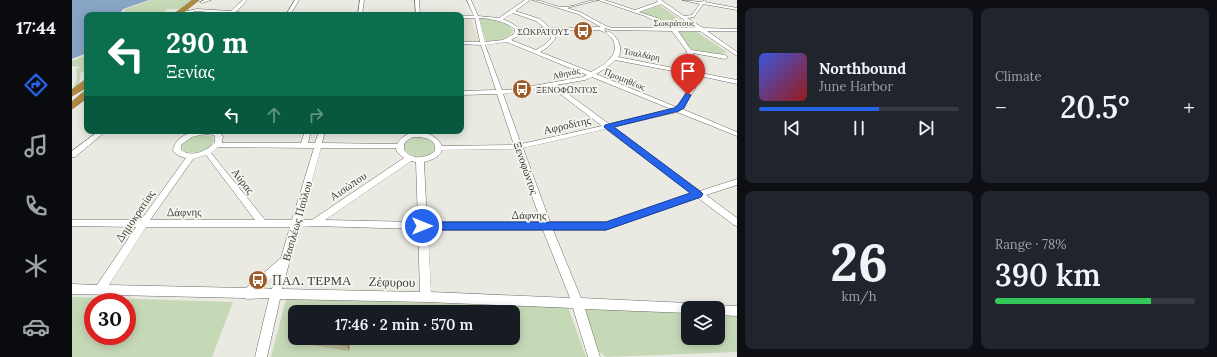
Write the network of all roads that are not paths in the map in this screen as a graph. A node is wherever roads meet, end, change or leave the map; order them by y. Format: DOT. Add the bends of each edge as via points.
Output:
graph roads {
  1 [pos="209,0"];
  2 [pos="245,0"];
  3 [pos="297,0"];
  4 [pos="362,0"];
  5 [pos="417,0"];
  6 [pos="469,0"];
  7 [pos="528,0"];
  8 [pos="534,0"];
  9 [pos="596,0"];
  10 [pos="600,0"];
  11 [pos="684,0"];
  12 [pos="200,1"];
  13 [pos="660,1"];
  14 [pos="703,2"];
  15 [pos="564,8"];
  16 [pos="737,9"];
  17 [pos="192,10"];
  18 [pos="512,11"];
  19 [pos="181,12"];
  20 [pos="185,12"];
  21 [pos="190,12"];
  22 [pos="212,12"];
  23 [pos="233,12"];
  24 [pos="290,12"];
  25 [pos="360,12"];
  26 [pos="418,12"];
  27 [pos="634,12"];
  28 [pos="464,17"];
  29 [pos="476,17"];
  30 [pos="684,18"];
  31 [pos="499,20"];
  32 [pos="602,28"];
  33 [pos="517,29"];
  34 [pos="551,29"];
  35 [pos="610,30"];
  36 [pos="674,30"];
  37 [pos="701,30"];
  38 [pos="737,30"];
  39 [pos="507,40"];
  40 [pos="464,43"];
  41 [pos="482,43"];
  42 [pos="689,51"];
  43 [pos="536,52"];
  44 [pos="737,54"];
  45 [pos="725,57"];
  46 [pos="615,58"];
  47 [pos="698,74"];
  48 [pos="592,75"];
  49 [pos="737,82"];
  50 [pos="84,85"];
  51 [pos="552,85"];
  52 [pos="464,93"];
  53 [pos="500,93"];
  54 [pos="72,94"];
  55 [pos="84,96"];
  56 [pos="72,106"];
  57 [pos="677,110"];
  58 [pos="608,127"];
  59 [pos="99,134"];
  60 [pos="187,134"];
  61 [pos="217,134"];
  62 [pos="307,134"];
  63 [pos="321,134"];
  64 [pos="416,134"];
  65 [pos="421,134"];
  66 [pos="737,134"];
  67 [pos="218,145"];
  68 [pos="304,146"];
  69 [pos="399,146"];
  70 [pos="318,147"];
  71 [pos="519,147"];
  72 [pos="440,148"];
  73 [pos="207,152"];
  74 [pos="72,155"];
  75 [pos="191,156"];
  76 [pos="410,158"];
  77 [pos="420,160"];
  78 [pos="737,182"];
  79 [pos="698,194"];
  80 [pos="262,222"];
  81 [pos="737,222"];
  82 [pos="72,223"];
  83 [pos="296,223"];
  84 [pos="314,223"];
  85 [pos="143,224"];
  86 [pos="422,226"];
  87 [pos="547,227"];
  88 [pos="286,259"];
  89 [pos="72,290"];
  90 [pos="100,290"];
  91 [pos="247,294"];
  92 [pos="275,295"];
  93 [pos="426,297"];
  94 [pos="577,302"];
  95 [pos="681,308"];
  96 [pos="725,310"];
  97 [pos="737,311"];
  98 [pos="261,357"];
  99 [pos="594,357"];
  1 -- 12 [label="street"];
  2 -- 23 [label="street"];
  3 -- 24 [label="street"];
  4 -- 25 [label="street"];
  5 -- 26 [label="street"];
  6 -- 29 [label="street, Ξενοφώντος"];
  7 -- 18 [label="street"];
  8 -- 15 [label="street"];
  9 -- 15 [label="street"];
  10 -- 27 [label="street"];
  11 -- 14 [label="street"];
  12 -- 17 [label="highway"];
  12 -- 19 [label="highway"];
  13 -- 27 [label="street"];
  13 -- 30 [label="street"];
  14 -- 16 [label="street"];
  14 -- 30 [label="street" via="693,16"];
  15 -- 32 [label="street" via="585,16"];
  17 -- 20 [label="street"];
  17 -- 21 [label="highway"];
  17 -- 22 [label="street"];
  18 -- 31 [label="street"];
  18 -- 34 [label="street" via="538,20"];
  27 -- 36 [label="street"];
  28 -- 29 [label="street"];
  29 -- 31 [label="street"];
  29 -- 41 [label="street, Ξενοφώντος"];
  30 -- 37 [label="street"];
  31 -- 33 [label="street"];
  32 -- 34 [label="street, Σωκράτους"];
  32 -- 35 [label="street, Σωκράτους"];
  33 -- 34 [label="street, Σωκράτους"];
  33 -- 39 [label="street" via="516,34"];
  34 -- 43 [label="street" via="553,39"];
  35 -- 36 [label="street, Σωκράτους"];
  35 -- 46 [label="street" via="617,44"];
  36 -- 37 [label="street, Σωκράτους"];
  36 -- 42 [label="street"];
  37 -- 38 [label="street, Σωκράτους"];
  37 -- 44 [label="street"];
  39 -- 41 [label="street"];
  39 -- 43 [label="street, Προμηθέως"];
  40 -- 41 [label="street"];
  41 -- 53 [label="street, Ξενοφώντος"];
  42 -- 45 [label="street"];
  42 -- 47 [label="street"];
  43 -- 48 [label="street, Προμηθέως"];
  46 -- 47 [label="street, Τσαλδάρη"];
  46 -- 48 [label="street, Αθηνάς"];
  47 -- 49 [label="street, Τσαλδάρη"];
  47 -- 57 [label="street"];
  48 -- 51 [label="street, Αθηνάς"];
  48 -- 57 [label="street, Προμηθέως"];
  50 -- 54 [label="highway"];
  51 -- 53 [label="street, Αθηνάς"];
  51 -- 58 [label="street"];
  52 -- 53 [label="street, Αθηνάς"];
  53 -- 71 [label="street, Ξενοφώντος"];
  55 -- 56 [label="highway"];
  57 -- 58 [label="street, Αφροδίτης"];
  57 -- 66 [label="street, Προμηθέως"];
  58 -- 71 [label="street, Αφροδίτης"];
  58 -- 79 [label="street"];
  59 -- 74 [label="street"];
  60 -- 75 [label="street" via="176,148 180,154"];
  61 -- 67 [label="street" via="220,138"];
  62 -- 68 [label="street"];
  63 -- 70 [label="street, Βασιλέως Παύλου"];
  64 -- 69 [label="street" via="407,137"];
  65 -- 72 [label="street" via="435,140"];
  67 -- 68 [label="street"];
  67 -- 73 [label="street"];
  68 -- 70 [label="street"];
  69 -- 70 [label="street"];
  69 -- 76 [label="street" via="402,153"];
  70 -- 83 [label="street, Βασιλέως Παύλου"];
  71 -- 72 [label="street, Αφροδίτης"];
  71 -- 87 [label="street, Ξενοφώντος"];
  72 -- 77 [label="street" via="434,156"];
  73 -- 75 [label="street"];
  73 -- 80 [label="street, Αύρας"];
  75 -- 85 [label="street, Δημοκρατίας"];
  76 -- 77 [label="street"];
  76 -- 84 [label="street, Αισώπου"];
  77 -- 86 [label="street"];
  78 -- 79 [label="street, Δάφνης"];
  79 -- 81 [label="street"];
  79 -- 87 [label="street, Δάφνης" via="606,226"];
  80 -- 83 [label="street, Δάφνης"];
  80 -- 85 [label="street, Δάφνης"];
  82 -- 85 [label="street, Δάφνης"];
  83 -- 84 [label="street"];
  83 -- 88 [label="street, Βασιλέως Παύλου"];
  84 -- 86 [label="street, Δάφνης"];
  85 -- 90 [label="street, Δημοκρατίας"];
  86 -- 87 [label="street, Δάφνης"];
  86 -- 93 [label="street"];
  87 -- 94 [label="street, Ξενοφώντος"];
  88 -- 91 [label="street"];
  88 -- 92 [label="street, Βασιλέως Παύλου"];
  89 -- 90 [label="street, Ζέφυρου"];
  90 -- 91 [label="street, Ζέφυρου"];
  91 -- 92 [label="street, Ζέφυρου"];
  92 -- 93 [label="street, Ζέφυρου"];
  92 -- 98 [label="street, Βασιλέως Παύλου"];
  93 -- 94 [label="street, Ζέφυρου"];
  94 -- 95 [label="street, Ζέφυρου"];
  94 -- 99 [label="street, Ξενοφώντος"];
  96 -- 97 [label="street"];
}
